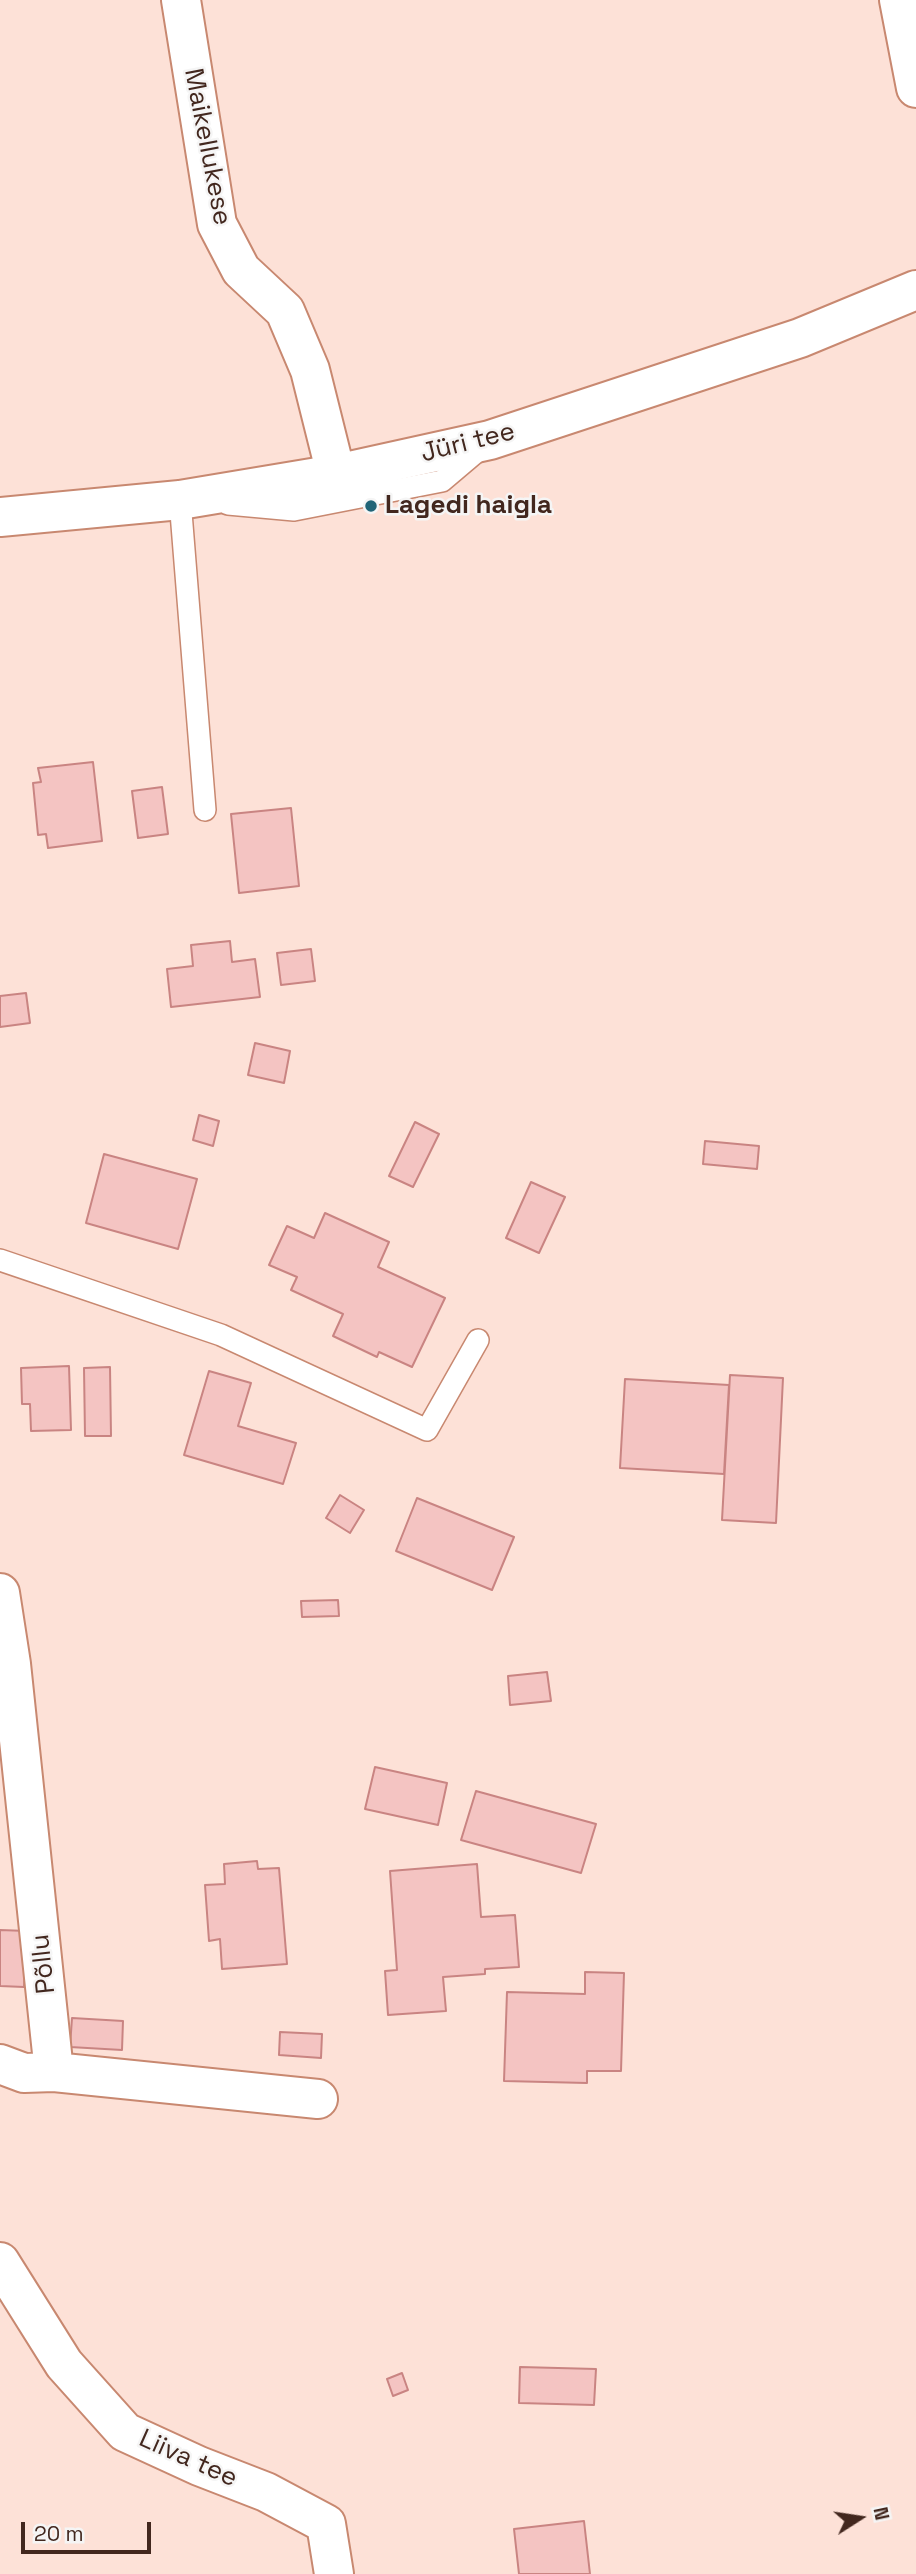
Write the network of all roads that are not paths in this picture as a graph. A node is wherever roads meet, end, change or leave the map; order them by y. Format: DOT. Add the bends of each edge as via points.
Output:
graph roads {
  1 [pos="181,0"];
  2 [pos="899,0"];
  3 [pos="916,88"];
  4 [pos="916,290"];
  5 [pos="491,440"];
  6 [pos="336,474"];
  7 [pos="180,499"];
  8 [pos="0,517"];
  9 [pos="205,810"];
  10 [pos="0,1260"];
  11 [pos="478,1340"];
  12 [pos="0,1593"];
  13 [pos="0,2064"];
  14 [pos="54,2072"];
  15 [pos="318,2099"];
  16 [pos="0,2262"];
  17 [pos="334,2574"];
  1 -- 6 [label="street, Maikellukese" via="217,224 241,270 285,311 310,370"];
  2 -- 3 [label="street"];
  4 -- 5 [label="street, Jüri tee" via="800,338"];
  5 -- 6 [label="street, Jüri tee"];
  5 -- 7 [label="lane" via="442,481 307,508"];
  6 -- 7 [label="street, Jüri tee"];
  7 -- 8 [label="street, Jüri tee"];
  7 -- 9 [label="lane"];
  10 -- 11 [label="lane" via="221,1335 427,1430"];
  12 -- 14 [label="street, Põllu"];
  13 -- 14 [label="street" via="24,2073"];
  14 -- 15 [label="street"];
  16 -- 17 [label="street, Liiva tee" via="64,2364 125,2431 266,2492 327,2524"];
}
